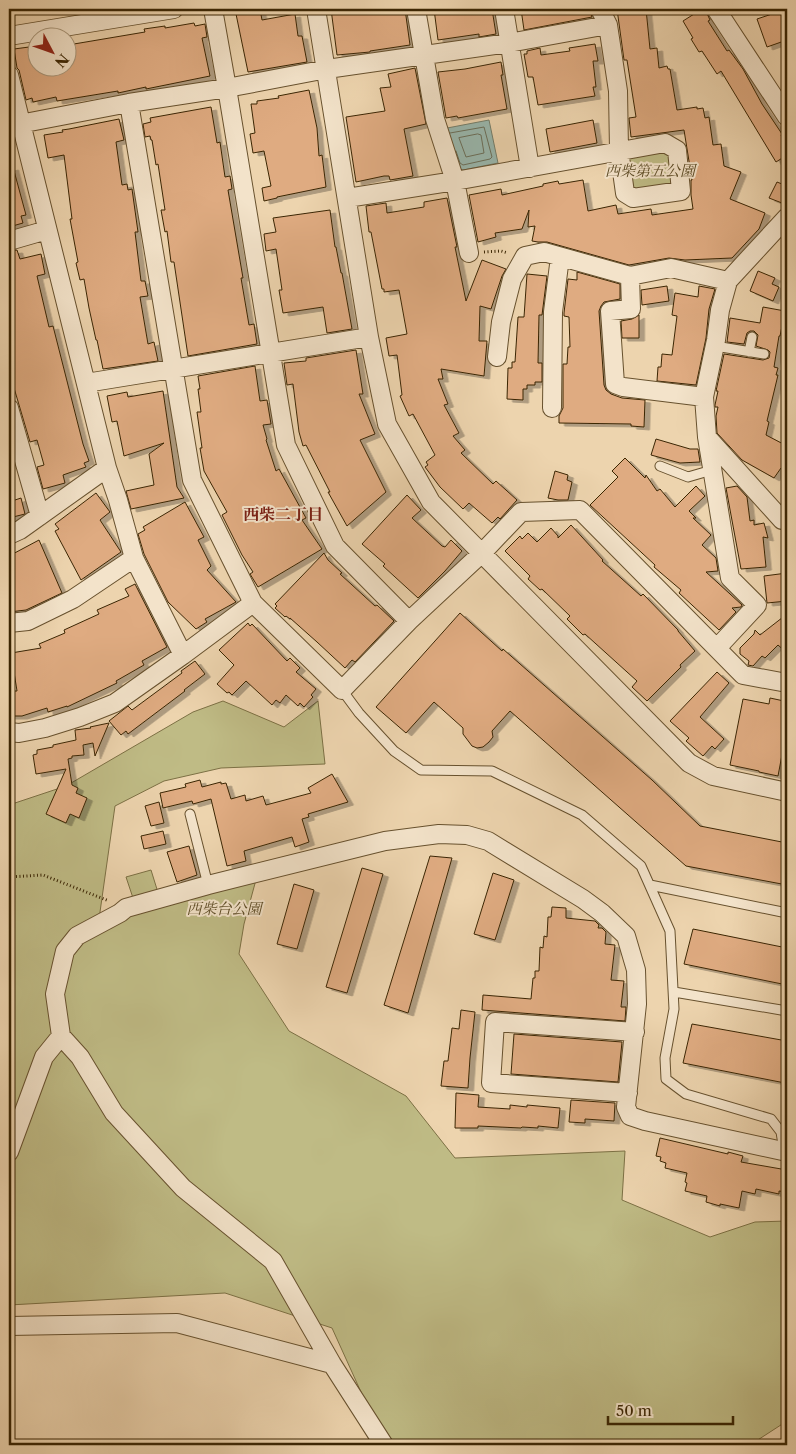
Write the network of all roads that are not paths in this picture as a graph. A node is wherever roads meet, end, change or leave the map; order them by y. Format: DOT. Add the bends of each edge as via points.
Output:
graph roads {
  1 [pos="174,9"];
  2 [pos="213,9"];
  3 [pos="316,9"];
  4 [pos="416,9"];
  5 [pos="504,9"];
  6 [pos="600,9"];
  7 [pos="716,9"];
  8 [pos="608,25"];
  9 [pos="9,36"];
  10 [pos="510,43"];
  11 [pos="424,56"];
  12 [pos="327,69"];
  13 [pos="9,75"];
  14 [pos="227,88"];
  15 [pos="129,103"];
  16 [pos="787,117"];
  17 [pos="15,125"];
  18 [pos="530,168"];
  19 [pos="455,181"];
  20 [pos="347,198"];
  21 [pos="787,217"];
  22 [pos="47,230"];
  23 [pos="9,241"];
  24 [pos="469,253"];
  25 [pos="560,257"];
  26 [pos="630,276"];
  27 [pos="728,281"];
  28 [pos="369,337"];
  29 [pos="752,337"];
  30 [pos="715,346"];
  31 [pos="749,352"];
  32 [pos="270,354"];
  33 [pos="764,354"];
  34 [pos="497,357"];
  35 [pos="173,369"];
  36 [pos="86,382"];
  37 [pos="704,397"];
  38 [pos="9,408"];
  39 [pos="552,408"];
  40 [pos="707,437"];
  41 [pos="660,466"];
  42 [pos="106,468"];
  43 [pos="712,470"];
  44 [pos="40,516"];
  45 [pos="787,520"];
  46 [pos="9,535"];
  47 [pos="482,553"];
  48 [pos="134,558"];
  49 [pos="253,603"];
  50 [pos="409,621"];
  51 [pos="9,622"];
  52 [pos="717,648"];
  53 [pos="183,655"];
  54 [pos="787,683"];
  55 [pos="342,690"];
  56 [pos="9,732"];
  57 [pos="787,792"];
  58 [pos="190,814"];
  59 [pos="208,885"];
  60 [pos="650,885"];
  61 [pos="787,913"];
  62 [pos="674,992"];
  63 [pos="787,1011"];
  64 [pos="635,1032"];
  65 [pos="61,1036"];
  66 [pos="628,1093"];
  67 [pos="9,1152"];
  68 [pos="786,1152"];
  69 [pos="9,1326"];
  70 [pos="332,1364"];
  71 [pos="384,1445"];
  1 -- 9 [label="street"];
  2 -- 14 [label="street"];
  3 -- 12 [label="street"];
  4 -- 11 [label="street"];
  5 -- 10 [label="street"];
  6 -- 8 [label="street"];
  7 -- 16 [label="street"];
  8 -- 10 [label="street"];
  8 -- 18 [label="street" via="618,91 619,150"];
  10 -- 11 [label="street"];
  10 -- 18 [label="street"];
  11 -- 12 [label="street"];
  11 -- 19 [label="street" via="435,120"];
  12 -- 14 [label="street"];
  12 -- 20 [label="street"];
  13 -- 17 [label="street"];
  14 -- 15 [label="street"];
  14 -- 32 [label="street"];
  15 -- 17 [label="street"];
  15 -- 35 [label="street"];
  17 -- 22 [label="street"];
  18 -- 19 [label="street"];
  19 -- 20 [label="street"];
  19 -- 24 [label="street"];
  20 -- 28 [label="street"];
  21 -- 27 [label="street"];
  22 -- 23 [label="street"];
  22 -- 36 [label="street"];
  25 -- 26 [label="street"];
  25 -- 34 [label="street" via="544,252 525,256 512,279 501,322"];
  25 -- 39 [label="street" via="553,312"];
  26 -- 27 [label="street" via="671,268"];
  26 -- 37 [label="street" via="631,309 610,311 616,384"];
  27 -- 30 [label="street"];
  28 -- 32 [label="street"];
  28 -- 47 [label="street" via="387,424 431,502"];
  29 -- 31 [label="lane"];
  30 -- 31 [label="lane"];
  30 -- 37 [label="street"];
  31 -- 33 [label="lane"];
  32 -- 35 [label="street"];
  32 -- 50 [label="street" via="286,445 336,546"];
  35 -- 36 [label="street"];
  35 -- 49 [label="street" via="192,480"];
  36 -- 42 [label="street"];
  37 -- 40 [label="street"];
  38 -- 44 [label="street"];
  40 -- 43 [label="street"];
  40 -- 45 [label="street" via="782,520"];
  41 -- 43 [label="lane" via="688,477"];
  42 -- 44 [label="street"];
  42 -- 48 [label="street"];
  43 -- 52 [label="street" via="730,578 757,605"];
  44 -- 46 [label="street"];
  47 -- 50 [label="street"];
  47 -- 52 [label="street" via="521,512 580,510"];
  47 -- 57 [label="street" via="689,763 713,776"];
  48 -- 51 [label="street" via="73,599 28,621"];
  48 -- 53 [label="street"];
  49 -- 53 [label="street"];
  49 -- 55 [label="street"];
  50 -- 55 [label="street"];
  52 -- 54 [label="street" via="743,675"];
  53 -- 56 [label="street" via="114,703 45,728"];
  55 -- 60 [label="lane" via="394,751 421,770 492,771 582,815 641,866"];
  58 -- 59 [label="lane"];
  59 -- 64 [label="street" via="385,841 439,834 488,840 583,899 626,936 636,970"];
  59 -- 65 [label="street" via="126,908 77,936 65,951 55,994"];
  60 -- 61 [label="lane"];
  60 -- 62 [label="lane" via="670,931"];
  62 -- 63 [label="lane"];
  62 -- 68 [label="lane" via="665,1058 666,1078 686,1094 770,1119 781,1132"];
  64 -- 66 [label="street"];
  64 -- 66 [label="street" via="495,1022 490,1090"];
  65 -- 67 [label="street" via="44,1057"];
  65 -- 70 [label="street" via="80,1057 114,1113 184,1188 273,1261"];
  66 -- 68 [label="street" via="626,1107 630,1116 638,1119"];
  69 -- 70 [label="street" via="177,1323"];
  70 -- 71 [label="street"];
}
